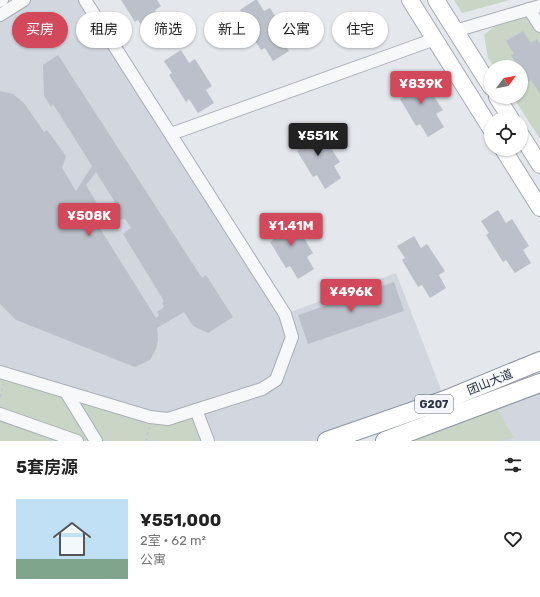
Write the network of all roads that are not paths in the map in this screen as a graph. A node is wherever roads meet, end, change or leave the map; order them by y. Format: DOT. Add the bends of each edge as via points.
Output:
graph roads {
  1 [pos="24,0"];
  2 [pos="85,0"];
  3 [pos="410,0"];
  4 [pos="436,0"];
  5 [pos="534,8"];
  6 [pos="0,15"];
  7 [pos="540,26"];
  8 [pos="455,31"];
  9 [pos="435,39"];
  10 [pos="484,76"];
  11 [pos="484,118"];
  12 [pos="171,134"];
  13 [pos="528,146"];
  14 [pos="507,156"];
  15 [pos="540,165"];
  16 [pos="540,208"];
  17 [pos="540,361"];
  18 [pos="3,373"];
  19 [pos="540,383"];
  20 [pos="66,392"];
  21 [pos="196,410"];
  22 [pos="0,414"];
  23 [pos="77,441"];
  24 [pos="96,441"];
  25 [pos="208,441"];
  26 [pos="327,441"];
  27 [pos="386,441"];
  1 -- 6 [label="street"];
  2 -- 12 [label="street"];
  3 -- 9 [label="main road"];
  4 -- 8 [label="main road"];
  5 -- 7 [label="street"];
  5 -- 8 [label="street"];
  8 -- 10 [label="main road"];
  9 -- 11 [label="main road"];
  9 -- 12 [label="street"];
  12 -- 21 [label="street" via="285,314 292,337 276,380 262,389"];
  13 -- 15 [label="main road"];
  14 -- 16 [label="main road"];
  17 -- 26 [label="highway, 团山大道 / G207" via="445,400"];
  18 -- 20 [label="street"];
  19 -- 27 [label="highway, 团山大道 / G207"];
  20 -- 21 [label="street" via="150,417 168,419"];
  20 -- 24 [label="street"];
  21 -- 25 [label="street"];
  22 -- 23 [label="street"];
}
